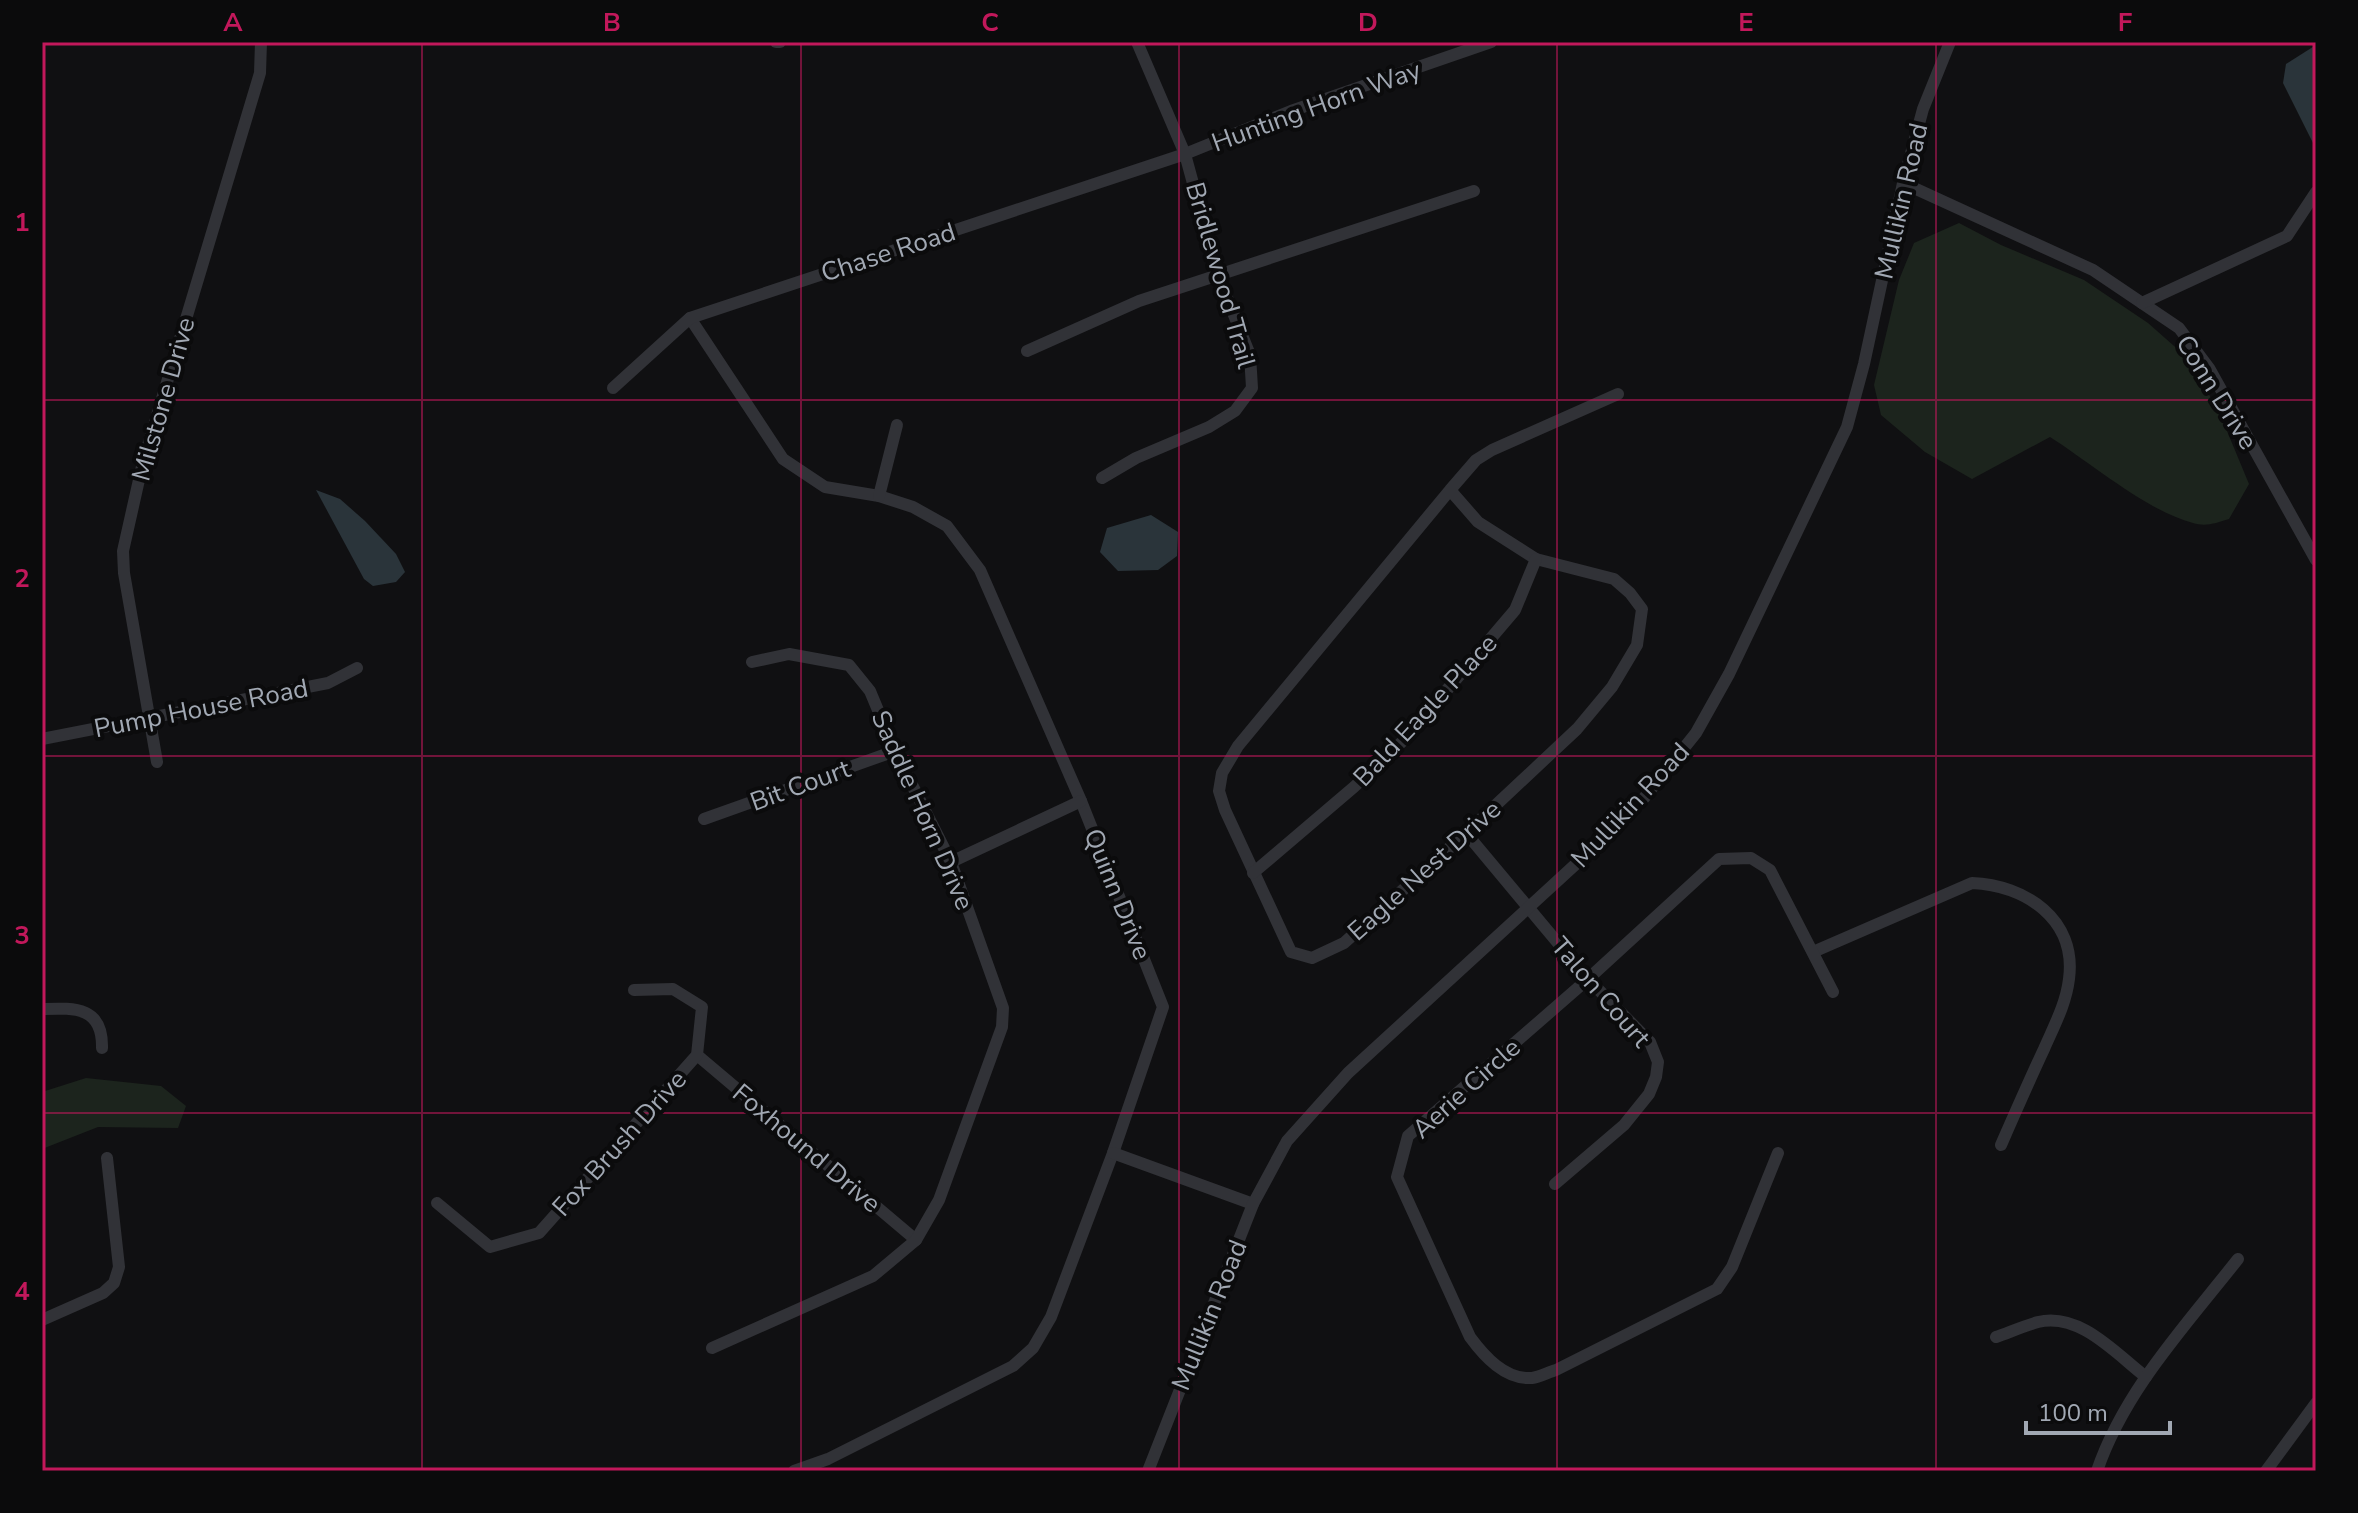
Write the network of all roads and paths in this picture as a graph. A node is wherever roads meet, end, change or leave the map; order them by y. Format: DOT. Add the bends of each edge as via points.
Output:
graph roads {
  1 [pos="261,42"];
  2 [pos="1137,42"];
  3 [pos="1491,42"];
  4 [pos="1950,42"];
  5 [pos="1468,46"];
  6 [pos="1185,154"];
  7 [pos="1903,183"];
  8 [pos="1474,191"];
  9 [pos="2316,192"];
  10 [pos="1218,275"];
  11 [pos="2142,303"];
  12 [pos="690,318"];
  13 [pos="1027,351"];
  14 [pos="613,388"];
  15 [pos="1618,394"];
  16 [pos="897,425"];
  17 [pos="1102,478"];
  18 [pos="1450,490"];
  19 [pos="879,496"];
  20 [pos="1536,559"];
  21 [pos="2316,560"];
  22 [pos="752,662"];
  23 [pos="357,668"];
  24 [pos="149,718"];
  25 [pos="42,739"];
  26 [pos="895,751"];
  27 [pos="157,762"];
  28 [pos="1081,801"];
  29 [pos="704,819"];
  30 [pos="1466,833"];
  31 [pos="951,862"];
  32 [pos="1253,873"];
  33 [pos="1527,907"];
  34 [pos="1813,952"];
  35 [pos="1588,979"];
  36 [pos="634,990"];
  37 [pos="1833,992"];
  38 [pos="42,1009"];
  39 [pos="102,1048"];
  40 [pos="697,1055"];
  41 [pos="2001,1145"];
  42 [pos="1113,1153"];
  43 [pos="1778,1153"];
  44 [pos="107,1158"];
  45 [pos="1555,1184"];
  46 [pos="437,1203"];
  47 [pos="1253,1204"];
  48 [pos="916,1240"];
  49 [pos="2238,1259"];
  50 [pos="42,1320"];
  51 [pos="1996,1337"];
  52 [pos="712,1348"];
  53 [pos="2146,1377"];
  54 [pos="2316,1403"];
  55 [pos="794,1471"];
  56 [pos="1148,1471"];
  57 [pos="2097,1471"];
  58 [pos="2266,1471"];
  1 -- 24 [label="street, Milstone Drive" via="260,73 143,462 123,551"];
  2 -- 6 [label="street, Bridlewood Trail"];
  3 -- 5 [label="street, Hunting Horn Way"];
  4 -- 7 [label="street, Mullikin Road" via="1923,109"];
  5 -- 6 [label="street, Hunting Horn Way"];
  6 -- 10 [label="street, Bridlewood Trail"];
  6 -- 12 [label="street, Chase Road"];
  7 -- 11 [label="street, Conn Drive" via="2093,270"];
  7 -- 33 [label="street, Mullikin Road" via="1847,427 1729,674 1696,733 1664,774"];
  8 -- 10 [label="street"];
  9 -- 11 [label="street" via="2287,236"];
  10 -- 13 [label="street" via="1139,301"];
  10 -- 17 [label="street, Bridlewood Trail" via="1250,355 1252,388 1235,411 1209,427"];
  11 -- 21 [label="street, Conn Drive" via="2179,328 2209,368"];
  12 -- 14 [label="street, Chase Road"];
  12 -- 19 [label="street, Quinn Drive" via="783,459 825,487"];
  15 -- 18 [label="street, Eagle Nest Drive" via="1492,450"];
  16 -- 19 [label="street"];
  18 -- 20 [label="street, Eagle Nest Drive" via="1478,522"];
  18 -- 32 [label="street, Eagle Nest Drive" via="1262,714 1222,773 1222,801"];
  19 -- 28 [label="street, Quinn Drive" via="947,526 980,570"];
  20 -- 30 [label="street, Eagle Nest Drive" via="1614,579 1642,609 1637,645 1612,687 1577,729"];
  20 -- 32 [label="street, Bald Eagle Place" via="1515,610 1406,738"];
  22 -- 26 [label="street, Saddle Horn Drive" via="789,654 849,665 870,691"];
  23 -- 24 [label="street, Pump House Road" via="328,683"];
  24 -- 25 [label="street, Pump House Road"];
  24 -- 27 [label="street, Milstone Drive"];
  26 -- 29 [label="street, Bit Court"];
  26 -- 31 [label="street, Saddle Horn Drive"];
  28 -- 31 [label="street"];
  28 -- 42 [label="street, Quinn Drive" via="1163,1007"];
  30 -- 32 [label="street, Eagle Nest Drive" via="1344,943 1312,958 1291,952"];
  30 -- 33 [label="street, Talon Court"];
  31 -- 48 [label="street, Saddle Horn Drive" via="1003,1008 1002,1027 939,1200"];
  33 -- 35 [label="street, Talon Court"];
  33 -- 47 [label="street, Mullikin Road" via="1348,1073 1287,1141"];
  34 -- 35 [label="street, Aerie Circle" via="1770,870 1751,858 1719,859"];
  34 -- 37 [label="street, Aerie Circle"];
  34 -- 41 [label="street" via="1972,883 1995,884 2036,902 2066,945 2070,976 2063,1004"];
  35 -- 43 [label="street, Aerie Circle" via="1408,1136 1397,1177 1470,1337 1486,1359 1506,1372 1530,1378 1717,1289 1732,1267"];
  35 -- 45 [label="street, Talon Court" via="1650,1042 1658,1062 1656,1077 1624,1125"];
  36 -- 40 [label="street, Fox Brush Drive" via="673,989 702,1007"];
  38 -- 39 [label="street" via="72,1008 89,1014 101,1030"];
  40 -- 46 [label="street, Fox Brush Drive" via="539,1233 490,1247"];
  40 -- 48 [label="street, Foxhound Drive"];
  42 -- 47 [label="street"];
  42 -- 55 [label="street, Quinn Drive" via="1051,1317 1033,1348 1013,1366"];
  44 -- 50 [label="street" via="119,1267 114,1283"];
  47 -- 56 [label="street, Mullikin Road"];
  48 -- 52 [label="street, Saddle Horn Drive" via="873,1276"];
  49 -- 53 [label="street"];
  51 -- 53 [label="street" via="2041,1321 2084,1328"];
  53 -- 57 [label="street" via="2106,1443"];
  54 -- 58 [label="street"];
}
